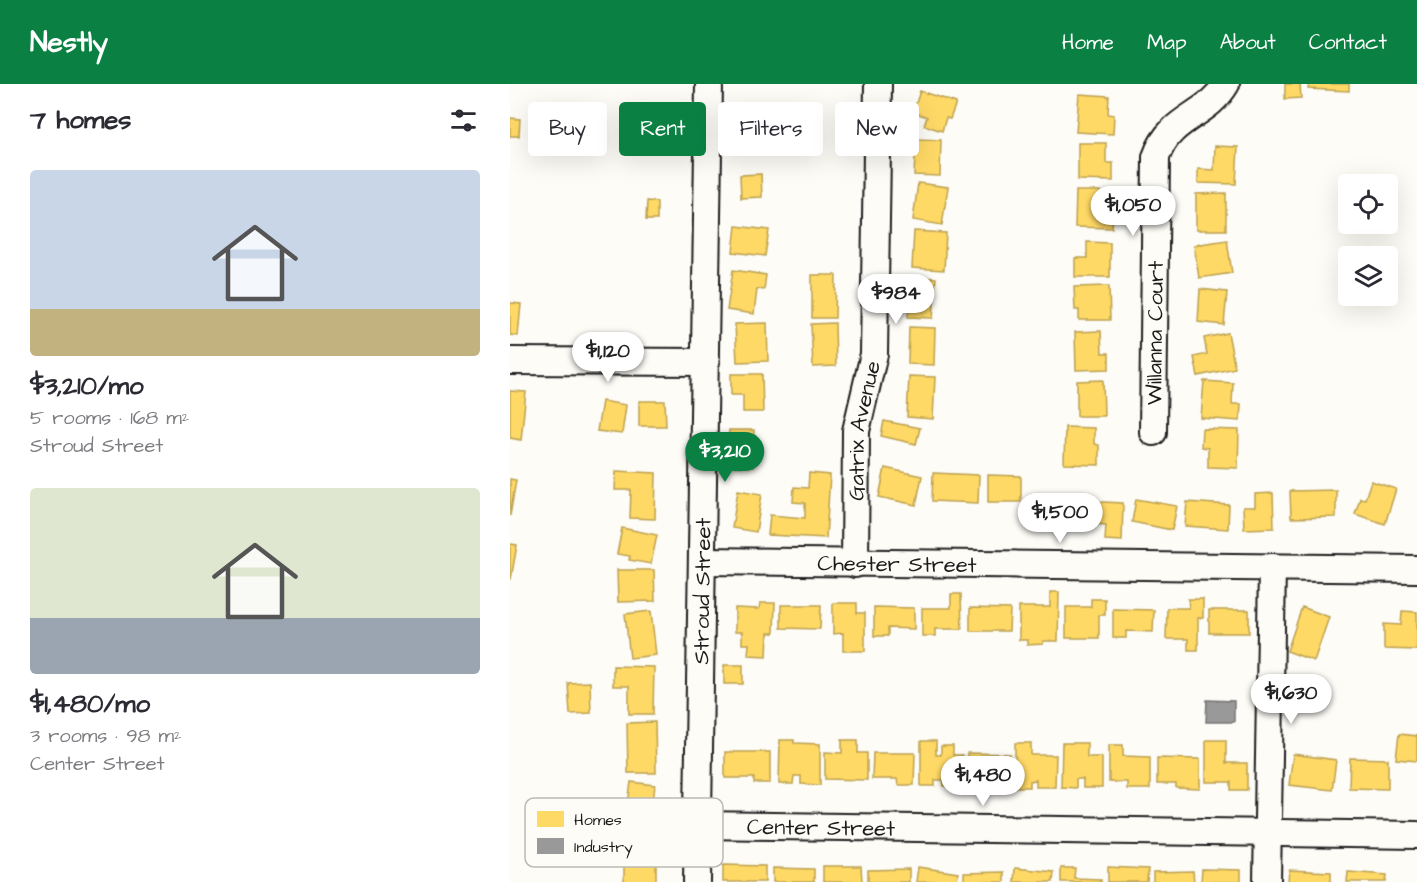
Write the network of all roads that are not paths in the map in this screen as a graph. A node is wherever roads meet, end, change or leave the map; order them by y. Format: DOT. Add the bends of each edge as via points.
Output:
graph roads {
  1 [pos="709,84"];
  2 [pos="878,84"];
  3 [pos="1226,84"];
  4 [pos="510,361"];
  5 [pos="706,362"];
  6 [pos="1153,432"];
  7 [pos="702,561"];
  8 [pos="855,564"];
  9 [pos="1272,567"];
  10 [pos="1417,569"];
  11 [pos="698,798"];
  12 [pos="723,825"];
  13 [pos="1268,832"];
  14 [pos="1417,835"];
  15 [pos="697,867"];
  16 [pos="697,882"];
  17 [pos="1267,882"];
  1 -- 5 [label="street, Stroud Street"];
  2 -- 8 [label="street, Gatrix Avenue" via="874,354 856,431"];
  3 -- 6 [label="street, Willanna Court" via="1212,102 1166,136 1156,157"];
  4 -- 5 [label="street"];
  5 -- 7 [label="street, Stroud Street"];
  7 -- 8 [label="street, Chester Street"];
  7 -- 11 [label="street, Stroud Street"];
  8 -- 9 [label="street, Chester Street"];
  9 -- 10 [label="street, Chester Street"];
  9 -- 13 [label="street"];
  12 -- 13 [label="street, Center Street"];
  13 -- 14 [label="street, Center Street"];
  13 -- 17 [label="street"];
  15 -- 16 [label="street, Stroud Street"];
}
